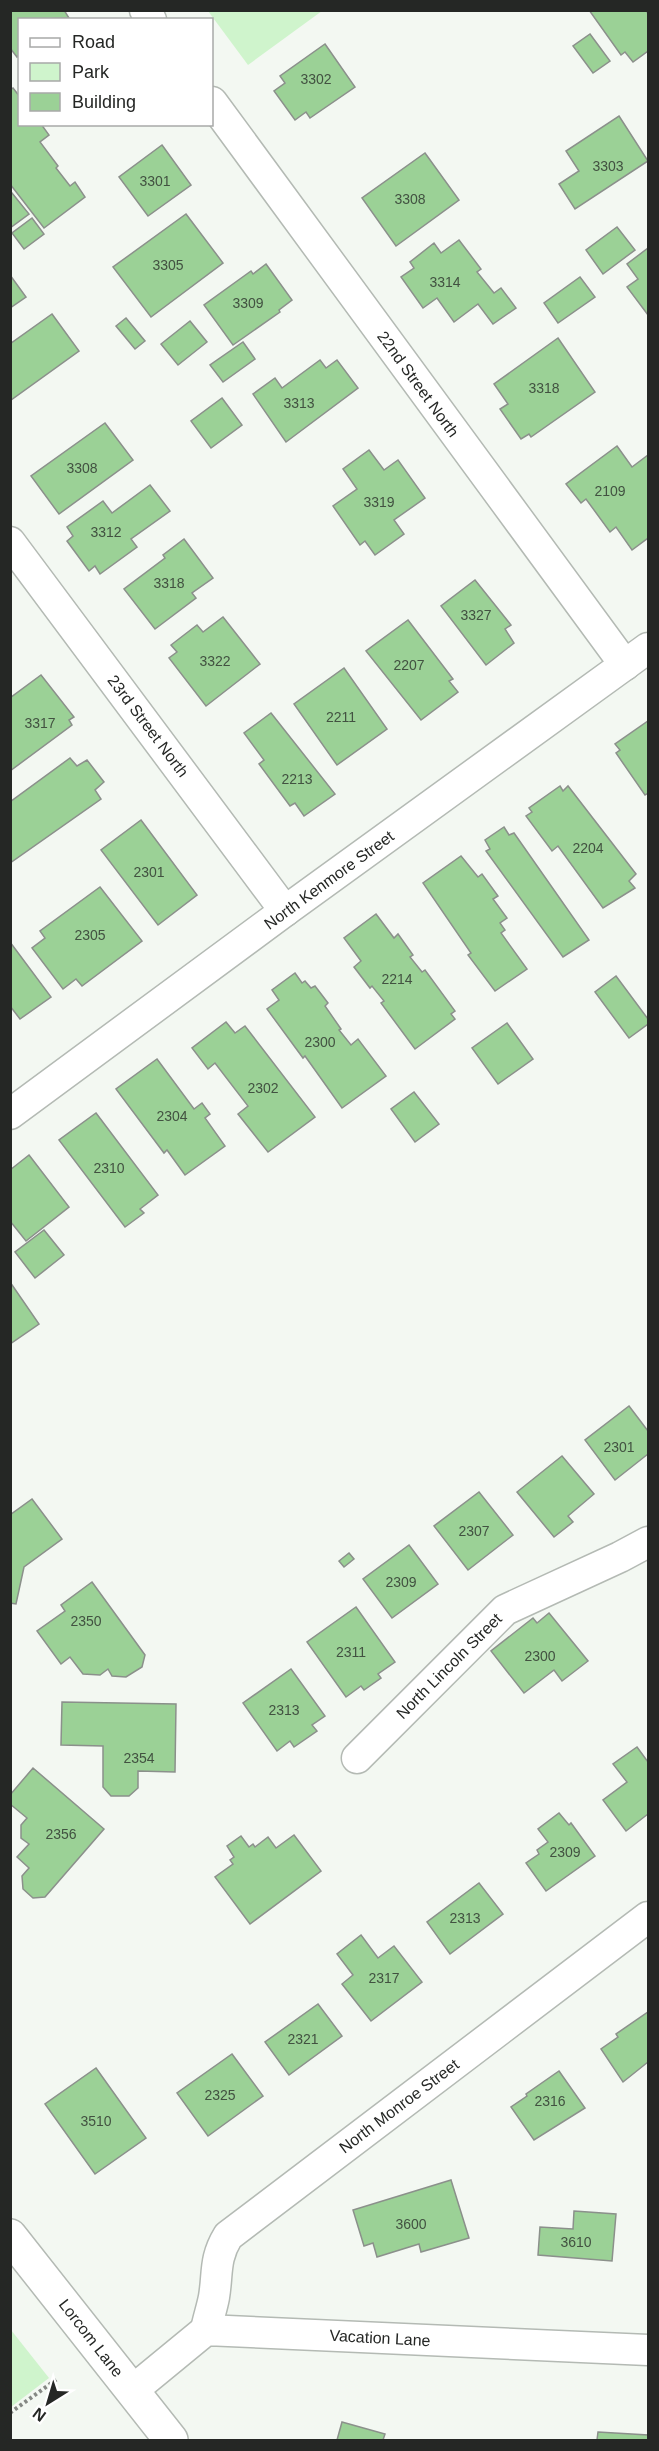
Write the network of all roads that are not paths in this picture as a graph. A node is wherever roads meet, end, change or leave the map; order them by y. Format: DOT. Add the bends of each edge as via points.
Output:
graph roads {
  1 [pos="213,103"];
  2 [pos="10,542"];
  3 [pos="648,648"];
  4 [pos="625,665"];
  5 [pos="285,911"];
  6 [pos="10,1114"];
  7 [pos="648,1542"];
  8 [pos="357,1758"];
  9 [pos="648,1917"];
  10 [pos="10,2236"];
  11 [pos="206,2330"];
  12 [pos="648,2350"];
  13 [pos="133,2390"];
  14 [pos="171,2440"];
  1 -- 4 [label="street, 22nd Street North"];
  2 -- 5 [label="street, 23rd Street North"];
  3 -- 4 [label="street, North Kenmore Street"];
  4 -- 5 [label="street, North Kenmore Street"];
  5 -- 6 [label="street, North Kenmore Street"];
  7 -- 8 [label="street, North Lincoln Street" via="505,1610"];
  9 -- 11 [label="street, North Monroe Street" via="228,2236 220,2250"];
  10 -- 13 [label="street, Lorcom Lane"];
  11 -- 12 [label="street, Vacation Lane"];
  11 -- 13 [label="street"];
  13 -- 14 [label="street, Lorcom Lane"];
}
